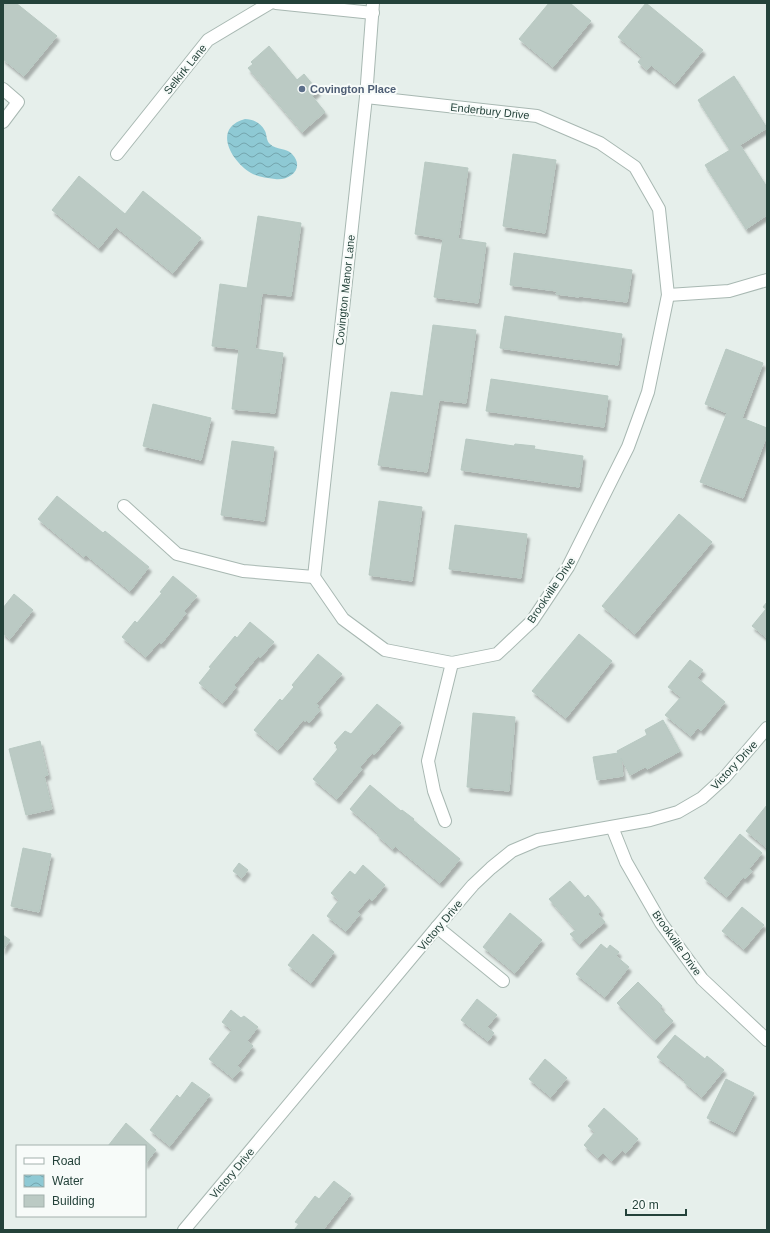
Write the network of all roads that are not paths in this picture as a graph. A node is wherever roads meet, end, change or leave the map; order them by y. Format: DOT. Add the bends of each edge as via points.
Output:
graph roads {
  1 [pos="270,3"];
  2 [pos="276,3"];
  3 [pos="373,8"];
  4 [pos="3,89"];
  5 [pos="366,97"];
  6 [pos="3,122"];
  7 [pos="117,154"];
  8 [pos="767,280"];
  9 [pos="668,295"];
  10 [pos="124,506"];
  11 [pos="314,577"];
  12 [pos="452,663"];
  13 [pos="767,728"];
  14 [pos="445,821"];
  15 [pos="612,827"];
  16 [pos="437,927"];
  17 [pos="503,981"];
  18 [pos="767,1040"];
  19 [pos="184,1230"];
  1 -- 7 [label="street, Selkirk Lane" via="208,40"];
  2 -- 3 [label="street"];
  3 -- 5 [label="street, Covington Manor Lane"];
  4 -- 6 [label="street" via="18,102"];
  5 -- 9 [label="street, Enderbury Drive" via="537,116 600,143 635,167 659,209"];
  5 -- 11 [label="street, Covington Manor Lane"];
  8 -- 9 [label="street" via="730,291"];
  9 -- 12 [label="street, Brookville Drive" via="648,392 628,447 568,567 532,621 496,654"];
  10 -- 11 [label="street" via="177,554 243,570"];
  11 -- 12 [label="street, Brookville Drive" via="343,619 385,650"];
  12 -- 14 [label="street" via="428,761 434,791"];
  13 -- 15 [label="street, Victory Drive" via="725,778 702,798 678,812"];
  15 -- 16 [label="street, Victory Drive" via="538,840 512,851 473,885"];
  15 -- 18 [label="street, Brookville Drive" via="626,862 661,923 702,979"];
  16 -- 17 [label="street"];
  16 -- 19 [label="street, Victory Drive"];
}
